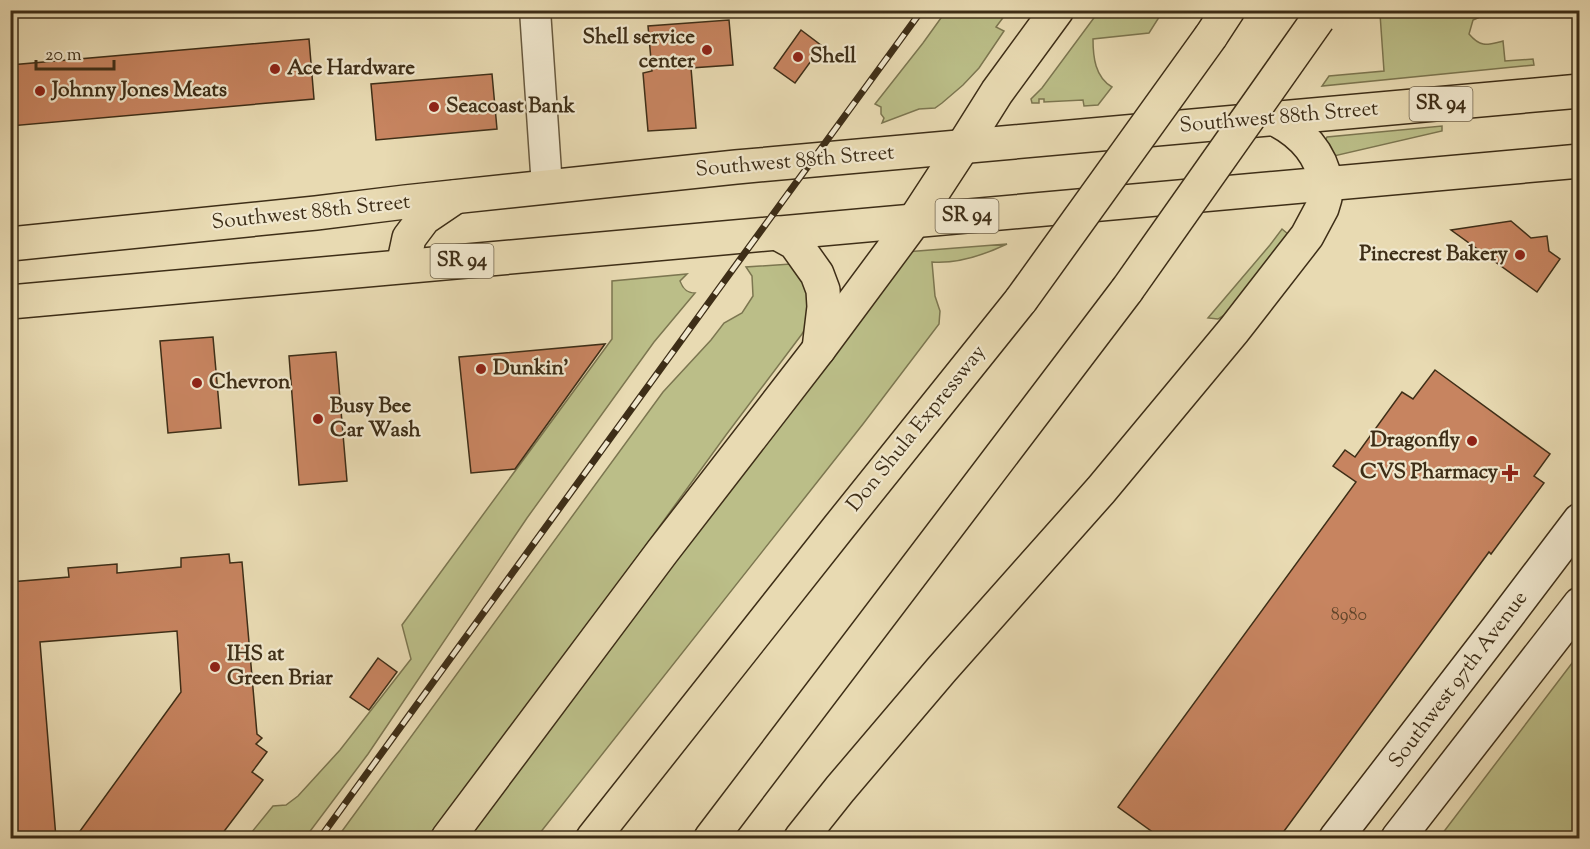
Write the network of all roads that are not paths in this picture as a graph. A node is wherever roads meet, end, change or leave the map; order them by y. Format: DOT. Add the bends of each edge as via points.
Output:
graph roads {
  1 [pos="535,10"];
  2 [pos="1057,10"];
  3 [pos="1320,15"];
  4 [pos="1220,23"];
  5 [pos="1580,91"];
  6 [pos="1275,119"];
  7 [pos="963,146"];
  8 [pos="1580,161"];
  9 [pos="1326,183"];
  10 [pos="547,187"];
  11 [pos="455,197"];
  12 [pos="914,221"];
  13 [pos="777,232"];
  14 [pos="10,244"];
  15 [pos="404,266"];
  16 [pos="10,302"];
  17 [pos="819,349"];
  18 [pos="1580,520"];
  19 [pos="1580,604"];
  20 [pos="448,838"];
  21 [pos="593,838"];
  22 [pos="711,838"];
  23 [pos="801,838"];
  24 [pos="1336,838"];
  25 [pos="1398,838"];
  1 -- 10 [label="street"];
  2 -- 7 [label="main road"];
  3 -- 22 [label="main road, bridge" via="1126,290"];
  4 -- 21 [label="main road, Don Shula Expressway, bridge" via="1021,300"];
  5 -- 6 [label="main road, Southwest 88th Street / SR 94"];
  6 -- 7 [label="main road, Southwest 88th Street / SR 94"];
  6 -- 9 [label="main road" via="1291,127 1314,152"];
  7 -- 10 [label="main road, Southwest 88th Street / SR 94"];
  7 -- 12 [label="main road"];
  8 -- 9 [label="main road, SR 94"];
  9 -- 12 [label="main road, SR 94"];
  9 -- 23 [label="main road" via="1322,208 1307,236 1234,330"];
  10 -- 11 [label="main road, Southwest 88th Street / SR 94"];
  11 -- 14 [label="main road, Southwest 88th Street / SR 94"];
  11 -- 15 [label="main road" via="424,218 409,237"];
  12 -- 13 [label="main road, SR 94"];
  12 -- 17 [label="main road"];
  13 -- 15 [label="main road, SR 94"];
  13 -- 17 [label="main road" via="795,243 817,274 823,290"];
  15 -- 16 [label="main road, SR 94"];
  17 -- 20 [label="main road"];
  18 -- 24 [label="street, Southwest 97th Avenue"];
  19 -- 25 [label="street"];
}
